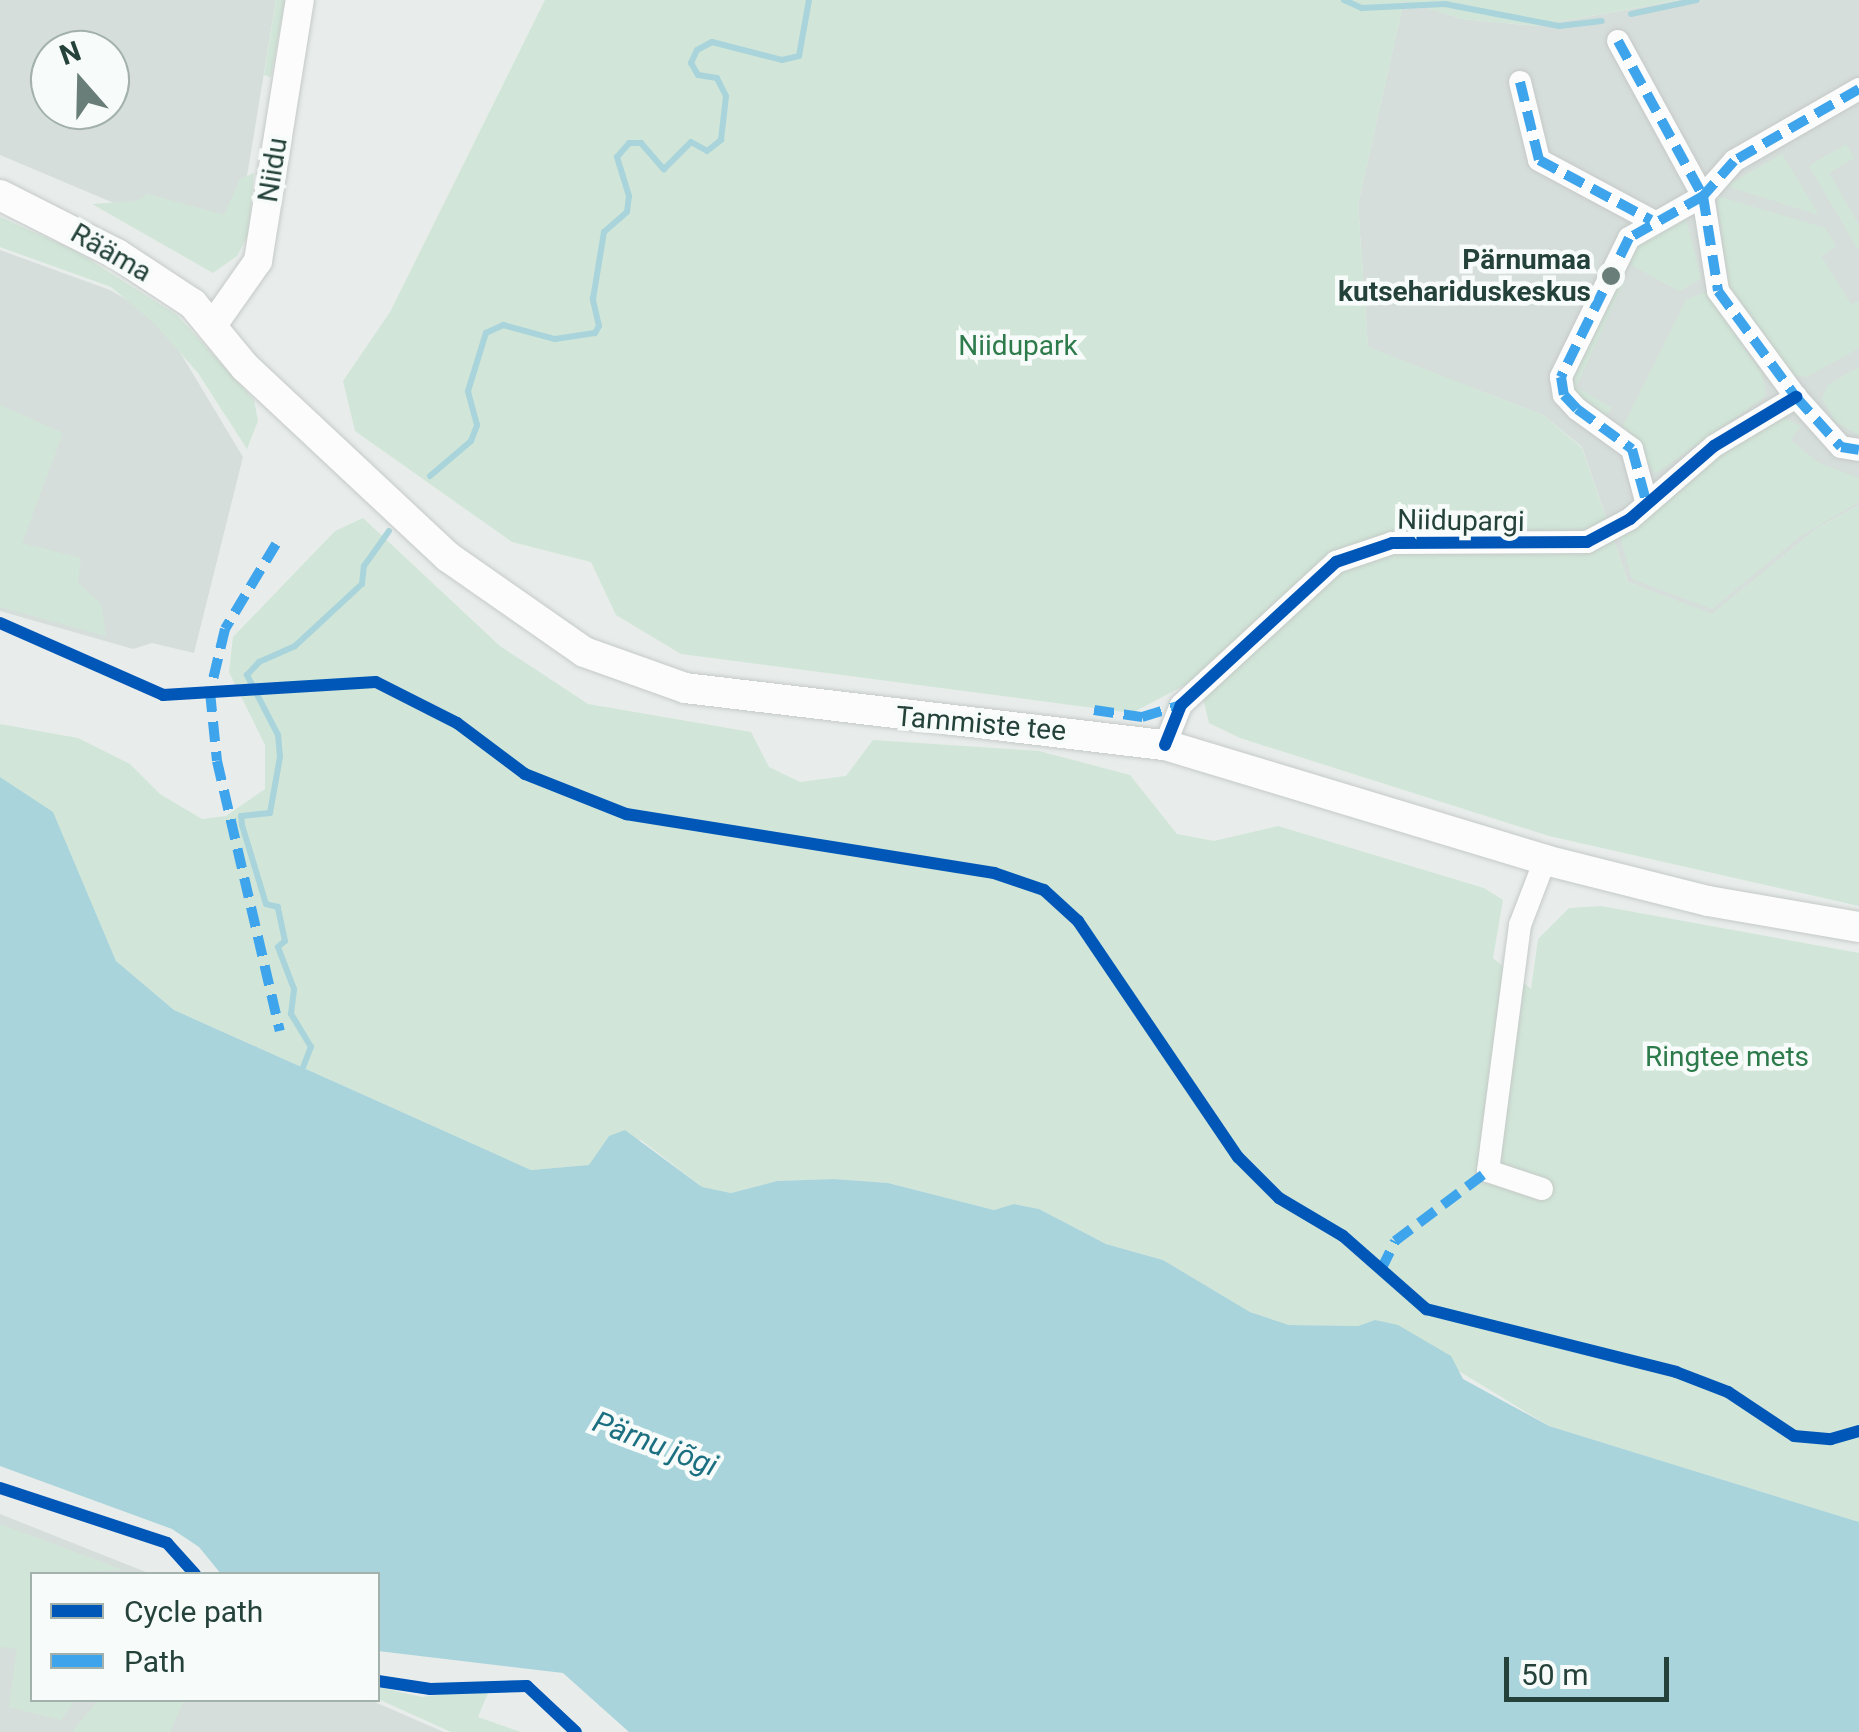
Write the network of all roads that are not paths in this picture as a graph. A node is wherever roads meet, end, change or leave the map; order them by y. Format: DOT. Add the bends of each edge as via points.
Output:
graph roads {
  1 [pos="300,0"];
  2 [pos="1618,41"];
  3 [pos="1520,82"];
  4 [pos="1859,89"];
  5 [pos="0,194"];
  6 [pos="1703,196"];
  7 [pos="1650,220"];
  8 [pos="212,325"];
  9 [pos="1796,397"];
  10 [pos="1859,450"];
  11 [pos="1646,501"];
  12 [pos="1164,745"];
  13 [pos="1545,860"];
  14 [pos="1859,927"];
  15 [pos="1542,1189"];
  1 -- 8 [label="street, Niidu" via="258,261"];
  2 -- 6 [label="street"];
  3 -- 7 [label="street" via="1539,160"];
  4 -- 6 [label="street" via="1734,162"];
  5 -- 8 [label="main road, Rääma" via="118,254 194,304"];
  6 -- 7 [label="street"];
  6 -- 9 [label="street" via="1718,291"];
  7 -- 11 [label="street" via="1629,238 1561,376 1564,395 1577,409 1632,449"];
  8 -- 12 [label="main road, Tammiste tee" via="266,388 448,557 584,652 703,691"];
  9 -- 10 [label="street" via="1841,447"];
  9 -- 11 [label="street, Niidupargi" via="1714,446"];
  11 -- 12 [label="street, Niidupargi" via="1630,519 1587,542 1392,543 1360,550 1313,579 1181,706"];
  12 -- 13 [label="main road, Tammiste tee"];
  13 -- 14 [label="main road, Tammiste tee" via="1708,901"];
  13 -- 15 [label="street" via="1520,924 1488,1171"];
}
